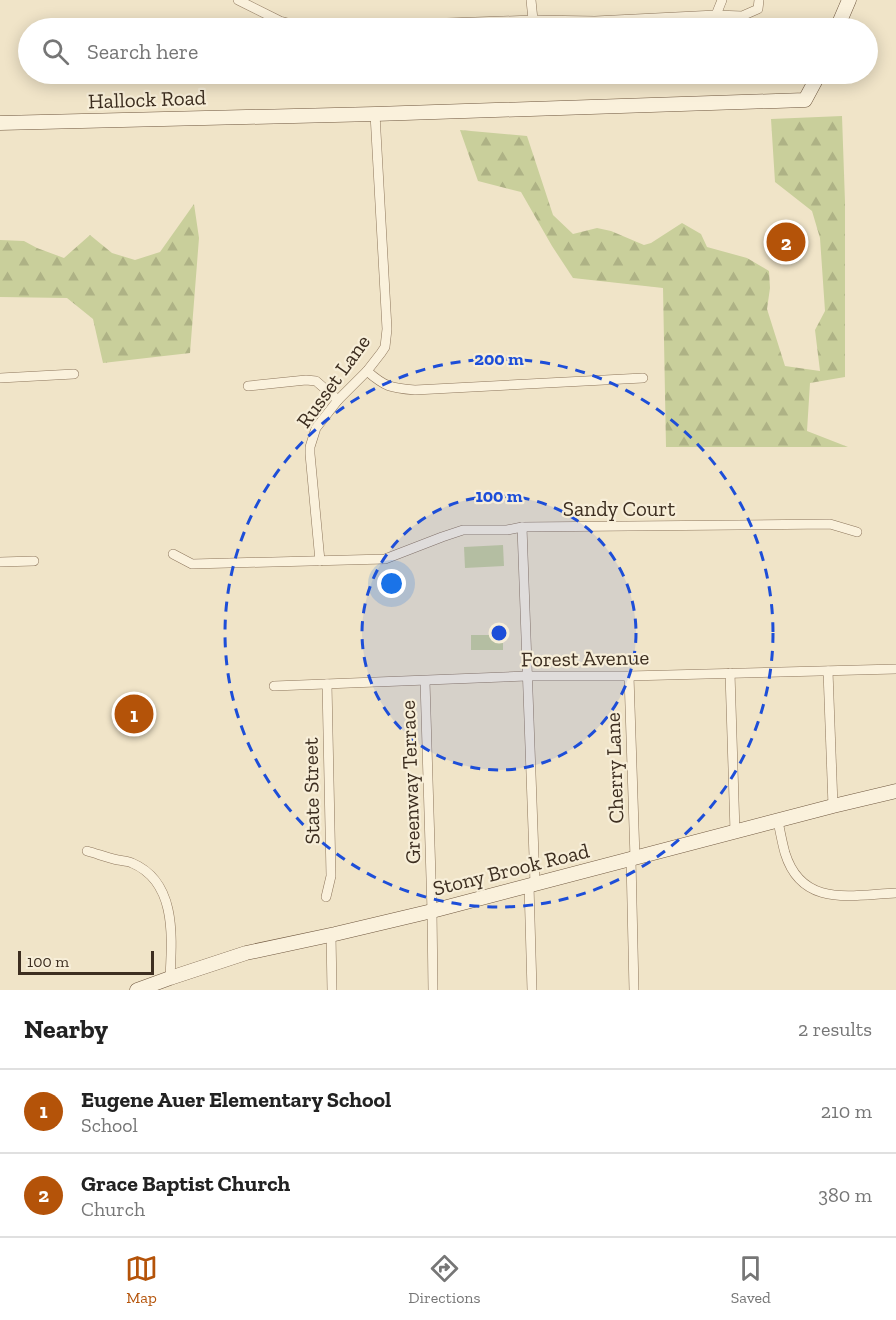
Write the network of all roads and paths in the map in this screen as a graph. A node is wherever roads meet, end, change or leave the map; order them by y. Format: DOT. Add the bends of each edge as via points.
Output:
graph roads {
  1 [pos="238,0"];
  2 [pos="531,0"];
  3 [pos="722,0"];
  4 [pos="759,0"];
  5 [pos="849,0"];
  6 [pos="716,15"];
  7 [pos="274,18"];
  8 [pos="533,18"];
  9 [pos="656,18"];
  10 [pos="841,18"];
  11 [pos="814,84"];
  12 [pos="375,114"];
  13 [pos="0,123"];
  14 [pos="367,371"];
  15 [pos="74,374"];
  16 [pos="0,378"];
  17 [pos="643,378"];
  18 [pos="248,386"];
  19 [pos="338,400"];
  20 [pos="522,527"];
  21 [pos="857,532"];
  22 [pos="173,554"];
  23 [pos="34,561"];
  24 [pos="320,561"];
  25 [pos="0,562"];
  26 [pos="896,669"];
  27 [pos="828,671"];
  28 [pos="730,673"];
  29 [pos="527,676"];
  30 [pos="629,676"];
  31 [pos="425,681"];
  32 [pos="327,684"];
  33 [pos="274,686"];
  34 [pos="896,791"];
  35 [pos="833,806"];
  36 [pos="778,821"];
  37 [pos="735,832"];
  38 [pos="87,851"];
  39 [pos="633,859"];
  40 [pos="532,885"];
  41 [pos="896,893"];
  42 [pos="326,897"];
  43 [pos="432,911"];
  44 [pos="331,935"];
  45 [pos="170,978"];
  46 [pos="137,990"];
  47 [pos="332,990"];
  48 [pos="433,990"];
  49 [pos="532,990"];
  50 [pos="634,990"];
  1 -- 7 [label="street"];
  2 -- 8 [label="street"];
  3 -- 6 [label="street"];
  4 -- 6 [label="street" via="758,9 742,16"];
  5 -- 10 [label="street"];
  6 -- 9 [label="street"];
  11 -- 12 [label="street, Hallock Road" via="805,100"];
  12 -- 13 [label="street, Hallock Road"];
  12 -- 14 [label="street, Russet Lane" via="387,329 385,347"];
  14 -- 17 [label="street" via="382,384 415,390"];
  14 -- 19 [label="street, Russet Lane"];
  15 -- 16 [label="street"];
  18 -- 19 [label="street" via="316,381"];
  19 -- 24 [label="street, Russet Lane" via="316,428 310,447"];
  20 -- 21 [label="street, Sandy Court" via="830,524"];
  20 -- 24 [label="street, Sandy Court" via="463,530 385,559"];
  20 -- 29 [label="street"];
  22 -- 24 [label="street, Sandy Court" via="192,564"];
  23 -- 25 [label="street"];
  26 -- 27 [label="street, Forest Avenue"];
  27 -- 28 [label="street, Forest Avenue"];
  27 -- 35 [label="street"];
  28 -- 30 [label="street, Forest Avenue"];
  28 -- 37 [label="street"];
  29 -- 30 [label="street, Forest Avenue"];
  29 -- 31 [label="street, Forest Avenue"];
  29 -- 40 [label="street"];
  30 -- 39 [label="street, Cherry Lane"];
  31 -- 32 [label="street, Forest Avenue"];
  31 -- 43 [label="street, Greenway Terrace"];
  32 -- 33 [label="street, Forest Avenue"];
  32 -- 42 [label="street, State Street" via="331,876"];
  34 -- 35 [label="street, Stony Brook Road"];
  35 -- 36 [label="street, Stony Brook Road"];
  36 -- 37 [label="street, Stony Brook Road"];
  36 -- 41 [label="street" via="785,853 803,884 832,895"];
  37 -- 39 [label="street, Stony Brook Road"];
  38 -- 45 [label="street" via="130,862 160,887 171,921"];
  39 -- 40 [label="street, Stony Brook Road"];
  39 -- 50 [label="street, Cherry Lane"];
  40 -- 43 [label="street, Stony Brook Road"];
  40 -- 49 [label="street"];
  43 -- 44 [label="street, Stony Brook Road"];
  43 -- 48 [label="street, Greenway Terrace"];
  44 -- 45 [label="street, Stony Brook Road" via="246,953"];
  44 -- 47 [label="street"];
  45 -- 46 [label="street, Stony Brook Road"];
}
